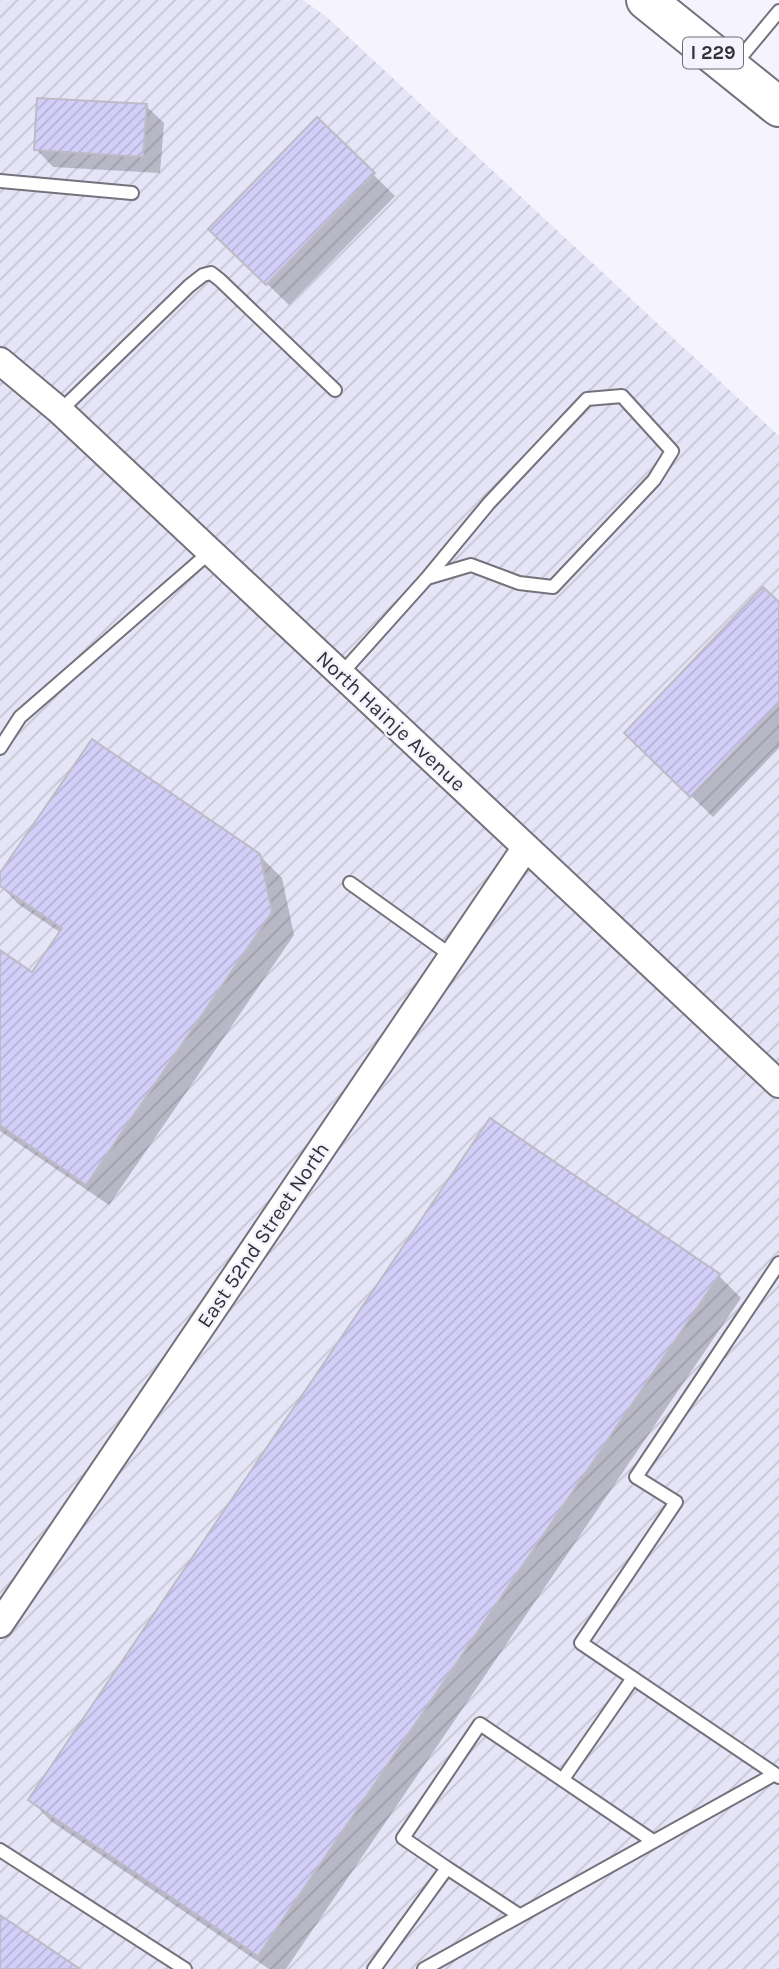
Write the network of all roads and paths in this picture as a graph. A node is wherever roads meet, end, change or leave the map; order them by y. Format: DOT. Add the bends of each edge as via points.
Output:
graph roads {
  1 [pos="646,0"];
  2 [pos="779,11"];
  3 [pos="732,68"];
  4 [pos="779,107"];
  5 [pos="0,181"];
  6 [pos="132,193"];
  7 [pos="0,361"];
  8 [pos="335,390"];
  9 [pos="60,411"];
  10 [pos="210,552"];
  11 [pos="427,578"];
  12 [pos="341,674"];
  13 [pos="0,748"];
  14 [pos="526,846"];
  15 [pos="350,883"];
  16 [pos="452,956"];
  17 [pos="779,1084"];
  18 [pos="779,1263"];
  19 [pos="0,1624"];
  20 [pos="633,1678"];
  21 [pos="777,1775"];
  22 [pos="563,1779"];
  23 [pos="653,1841"];
  24 [pos="0,1850"];
  25 [pos="447,1868"];
  26 [pos="519,1915"];
  27 [pos="186,1969"];
  28 [pos="374,1969"];
  29 [pos="424,1969"];
  1 -- 3 [label="highway, I 229"];
  2 -- 3 [label="lane"];
  3 -- 4 [label="highway, I 229"];
  5 -- 6 [label="lane"];
  7 -- 9 [label="street, North Hainje Avenue"];
  8 -- 9 [label="lane" via="211,273 189,286"];
  9 -- 10 [label="street, North Hainje Avenue"];
  10 -- 12 [label="street, North Hainje Avenue"];
  10 -- 13 [label="lane" via="20,717"];
  11 -- 11 [label="lane" via="471,565 519,583 553,587 654,480 672,451 622,396 587,399 489,503"];
  11 -- 12 [label="lane"];
  12 -- 14 [label="street, North Hainje Avenue"];
  14 -- 16 [label="street, East 52nd Street North"];
  14 -- 17 [label="street, North Hainje Avenue"];
  15 -- 16 [label="lane"];
  16 -- 19 [label="street, East 52nd Street North"];
  18 -- 20 [label="lane" via="636,1477 676,1502 581,1643"];
  20 -- 21 [label="lane"];
  20 -- 22 [label="lane"];
  21 -- 23 [label="lane"];
  22 -- 23 [label="lane"];
  22 -- 25 [label="lane" via="480,1724 403,1838"];
  23 -- 26 [label="lane"];
  24 -- 27 [label="lane"];
  25 -- 26 [label="lane"];
  25 -- 28 [label="lane"];
  26 -- 29 [label="lane"];
}
